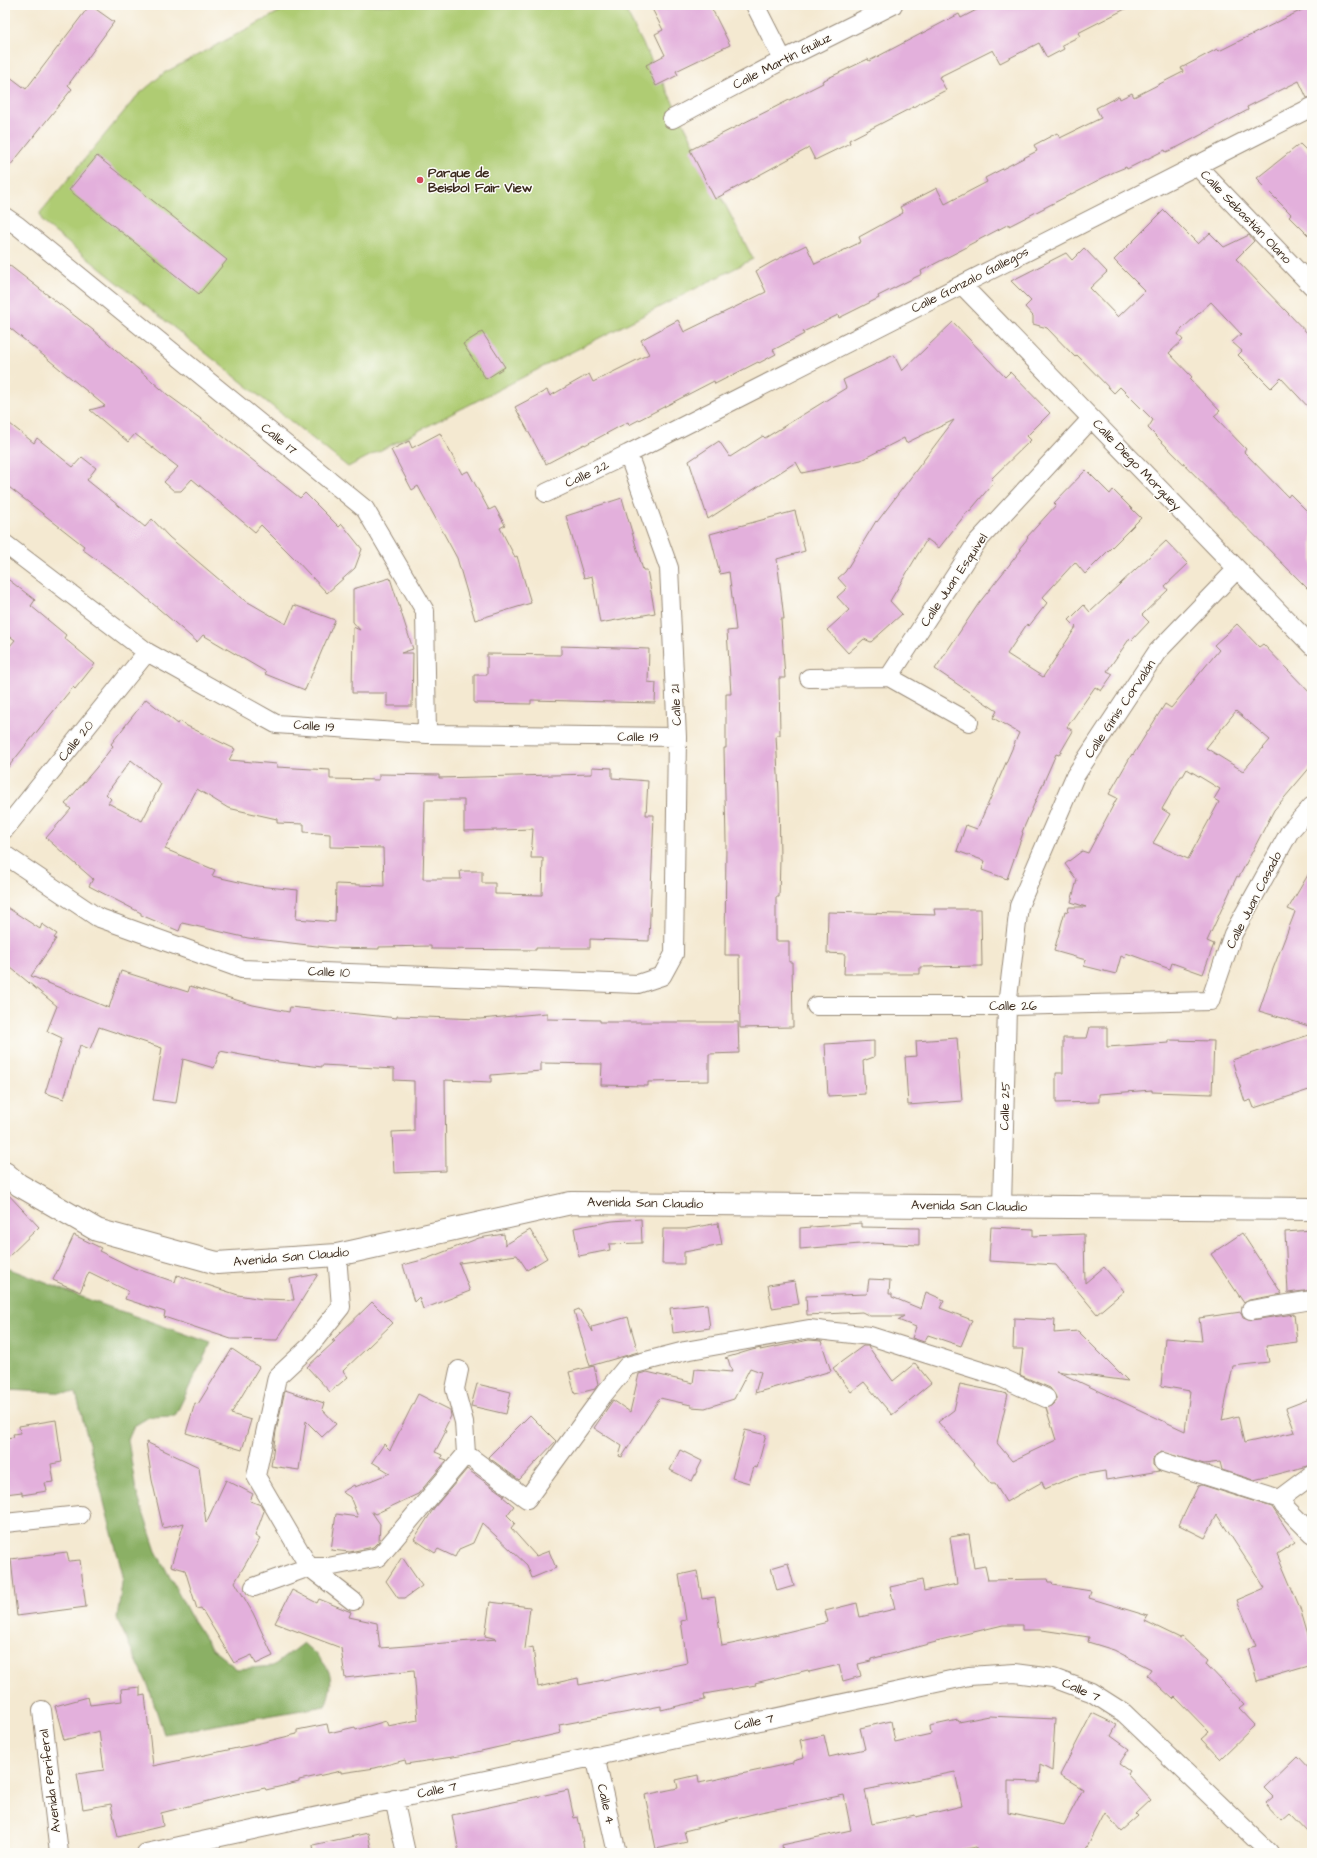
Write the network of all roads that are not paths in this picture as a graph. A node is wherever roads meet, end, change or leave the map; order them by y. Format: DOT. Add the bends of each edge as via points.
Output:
graph roads {
  1 [pos="755,5"];
  2 [pos="893,5"];
  3 [pos="783,60"];
  4 [pos="1312,107"];
  5 [pos="672,119"];
  6 [pos="1196,165"];
  7 [pos="5,218"];
  8 [pos="962,285"];
  9 [pos="1312,286"];
  10 [pos="1091,419"];
  11 [pos="628,454"];
  12 [pos="546,493"];
  13 [pos="5,544"];
  14 [pos="1237,569"];
  15 [pos="1312,646"];
  16 [pos="147,652"];
  17 [pos="889,677"];
  18 [pos="809,678"];
  19 [pos="969,722"];
  20 [pos="427,734"];
  21 [pos="678,738"];
  22 [pos="1312,806"];
  23 [pos="5,830"];
  24 [pos="5,855"];
  25 [pos="670,961"];
  26 [pos="1210,1001"];
  27 [pos="816,1006"];
  28 [pos="1007,1006"];
  29 [pos="5,1173"];
  30 [pos="1002,1207"];
  31 [pos="1312,1209"];
  32 [pos="337,1254"];
  33 [pos="1312,1300"];
  34 [pos="1251,1310"];
  35 [pos="459,1370"];
  36 [pos="1046,1398"];
  37 [pos="466,1454"];
  38 [pos="1163,1462"];
  39 [pos="1312,1475"];
  40 [pos="1280,1499"];
  41 [pos="80,1515"];
  42 [pos="5,1523"];
  43 [pos="1312,1534"];
  44 [pos="309,1567"];
  45 [pos="254,1587"];
  46 [pos="353,1601"];
  47 [pos="42,1710"];
  48 [pos="595,1756"];
  49 [pos="394,1799"];
  50 [pos="192,1848"];
  51 [pos="59,1853"];
  52 [pos="146,1853"];
  53 [pos="406,1853"];
  54 [pos="617,1853"];
  55 [pos="1270,1853"];
  1 -- 3 [label="street"];
  2 -- 3 [label="street, Calle Martín Guiluz"];
  3 -- 5 [label="street, Calle Martín Guiluz"];
  4 -- 6 [label="street, Calle Gonzalo Gallegos"];
  6 -- 8 [label="street, Calle Gonzalo Gallegos"];
  6 -- 9 [label="street, Calle Sebastián Olano"];
  7 -- 20 [label="street, Calle 17" via="364,509 425,611"];
  8 -- 10 [label="street, Calle Diego Morguey"];
  8 -- 11 [label="street, Calle Gonzalo Gallegos"];
  10 -- 14 [label="street, Calle Diego Morguey"];
  10 -- 17 [label="street, Calle Juan Esquivel" via="977,542"];
  11 -- 12 [label="street, Calle 22"];
  11 -- 21 [label="street, Calle 21" via="669,568"];
  13 -- 16 [label="street, Calle 19"];
  14 -- 15 [label="street, Calle Diego Morguey"];
  14 -- 28 [label="street, Calle Ginis Corvalán" via="1153,659 1075,776 1019,906"];
  16 -- 20 [label="street, Calle 19" via="276,724"];
  16 -- 23 [label="street, Calle 20"];
  17 -- 18 [label="street"];
  17 -- 19 [label="street"];
  20 -- 21 [label="street, Calle 19"];
  21 -- 25 [label="street, Calle 21" via="674,954"];
  22 -- 26 [label="street, Calle Juan Casado" via="1290,831 1233,934"];
  24 -- 25 [label="street, Calle 10" via="96,917 242,968 638,984 662,976"];
  26 -- 28 [label="street, Calle 26"];
  27 -- 28 [label="street, Calle 26"];
  28 -- 30 [label="street, Calle 25"];
  29 -- 32 [label="street, Avenida San Claudio" via="20,1185 97,1230 217,1263"];
  30 -- 31 [label="street, Avenida San Claudio"];
  30 -- 32 [label="street, Avenida San Claudio" via="571,1203"];
  32 -- 44 [label="street" via="341,1307 309,1347 278,1377 256,1476"];
  33 -- 34 [label="street"];
  35 -- 37 [label="street" via="455,1389 464,1422"];
  36 -- 37 [label="street" via="1000,1377 870,1336 809,1330 685,1351 627,1366 527,1499"];
  37 -- 44 [label="street" via="379,1556 328,1567"];
  38 -- 40 [label="street"];
  39 -- 40 [label="street"];
  40 -- 43 [label="street"];
  41 -- 42 [label="street"];
  44 -- 45 [label="street"];
  44 -- 46 [label="street"];
  47 -- 51 [label="street, Avenida Periferal"];
  48 -- 49 [label="street, Calle 7"];
  48 -- 54 [label="street, Calle 4"];
  48 -- 55 [label="street, Calle 7" via="969,1676 1014,1673 1052,1678 1092,1692 1124,1713"];
  49 -- 50 [label="street, Calle 7"];
  49 -- 53 [label="street"];
  50 -- 52 [label="street, Calle 7"];
}
